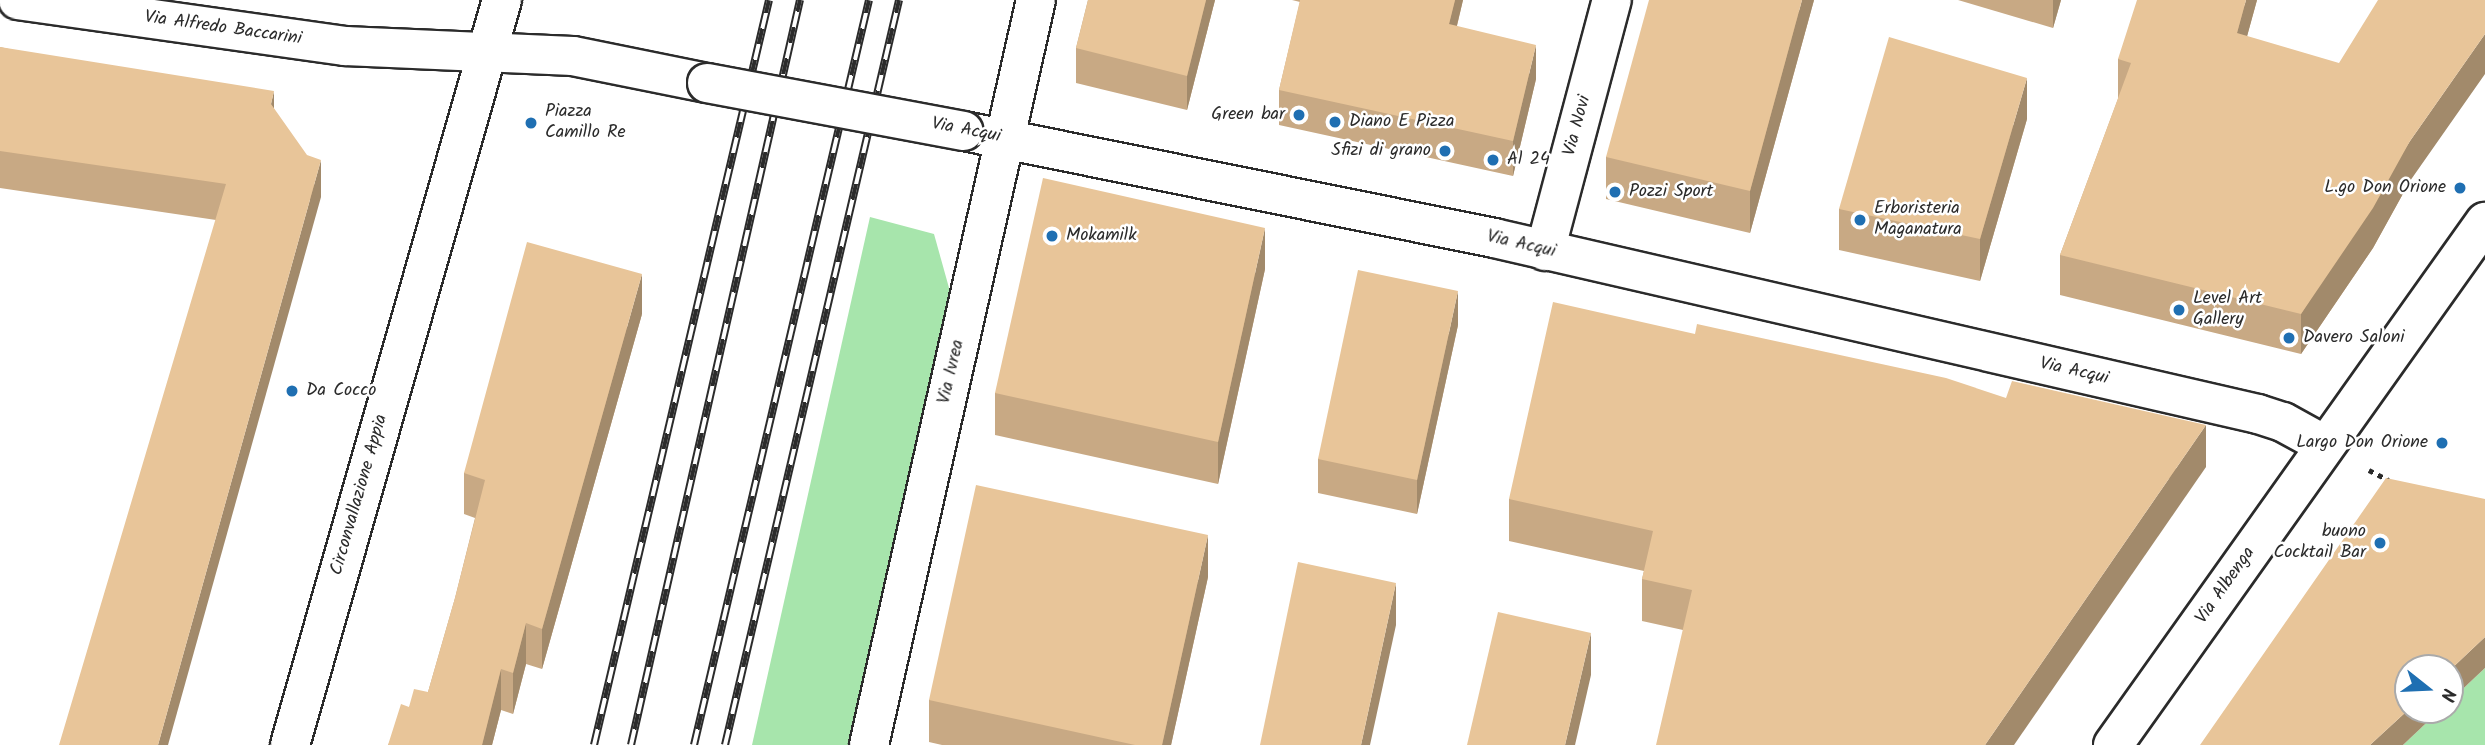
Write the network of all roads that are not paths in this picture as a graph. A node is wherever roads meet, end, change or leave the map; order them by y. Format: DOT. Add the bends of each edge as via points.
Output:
graph roads {
  1 [pos="18,0"];
  2 [pos="502,0"];
  3 [pos="1036,0"];
  4 [pos="1612,0"];
  5 [pos="488,52"];
  6 [pos="1004,139"];
  7 [pos="2485,222"];
  8 [pos="1545,251"];
  9 [pos="2325,446"];
  10 [pos="290,745"];
  11 [pos="869,745"];
  12 [pos="2113,745"];
  1 -- 5 [label="street, Via Alfredo Baccarini" via="345,46"];
  2 -- 5 [label="street"];
  3 -- 6 [label="street, Via Ivrea"];
  4 -- 8 [label="street, Via Novi"];
  5 -- 6 [label="street, Via Acqui, bridge" via="573,56"];
  5 -- 10 [label="street, Circonvallazione Appia"];
  6 -- 8 [label="street, Via Acqui"];
  6 -- 11 [label="street, Via Ivrea"];
  7 -- 9 [label="street, Via Albenga"];
  8 -- 9 [label="street, Via Acqui" via="2258,414 2283,422"];
  9 -- 12 [label="street, Via Albenga"];
}
